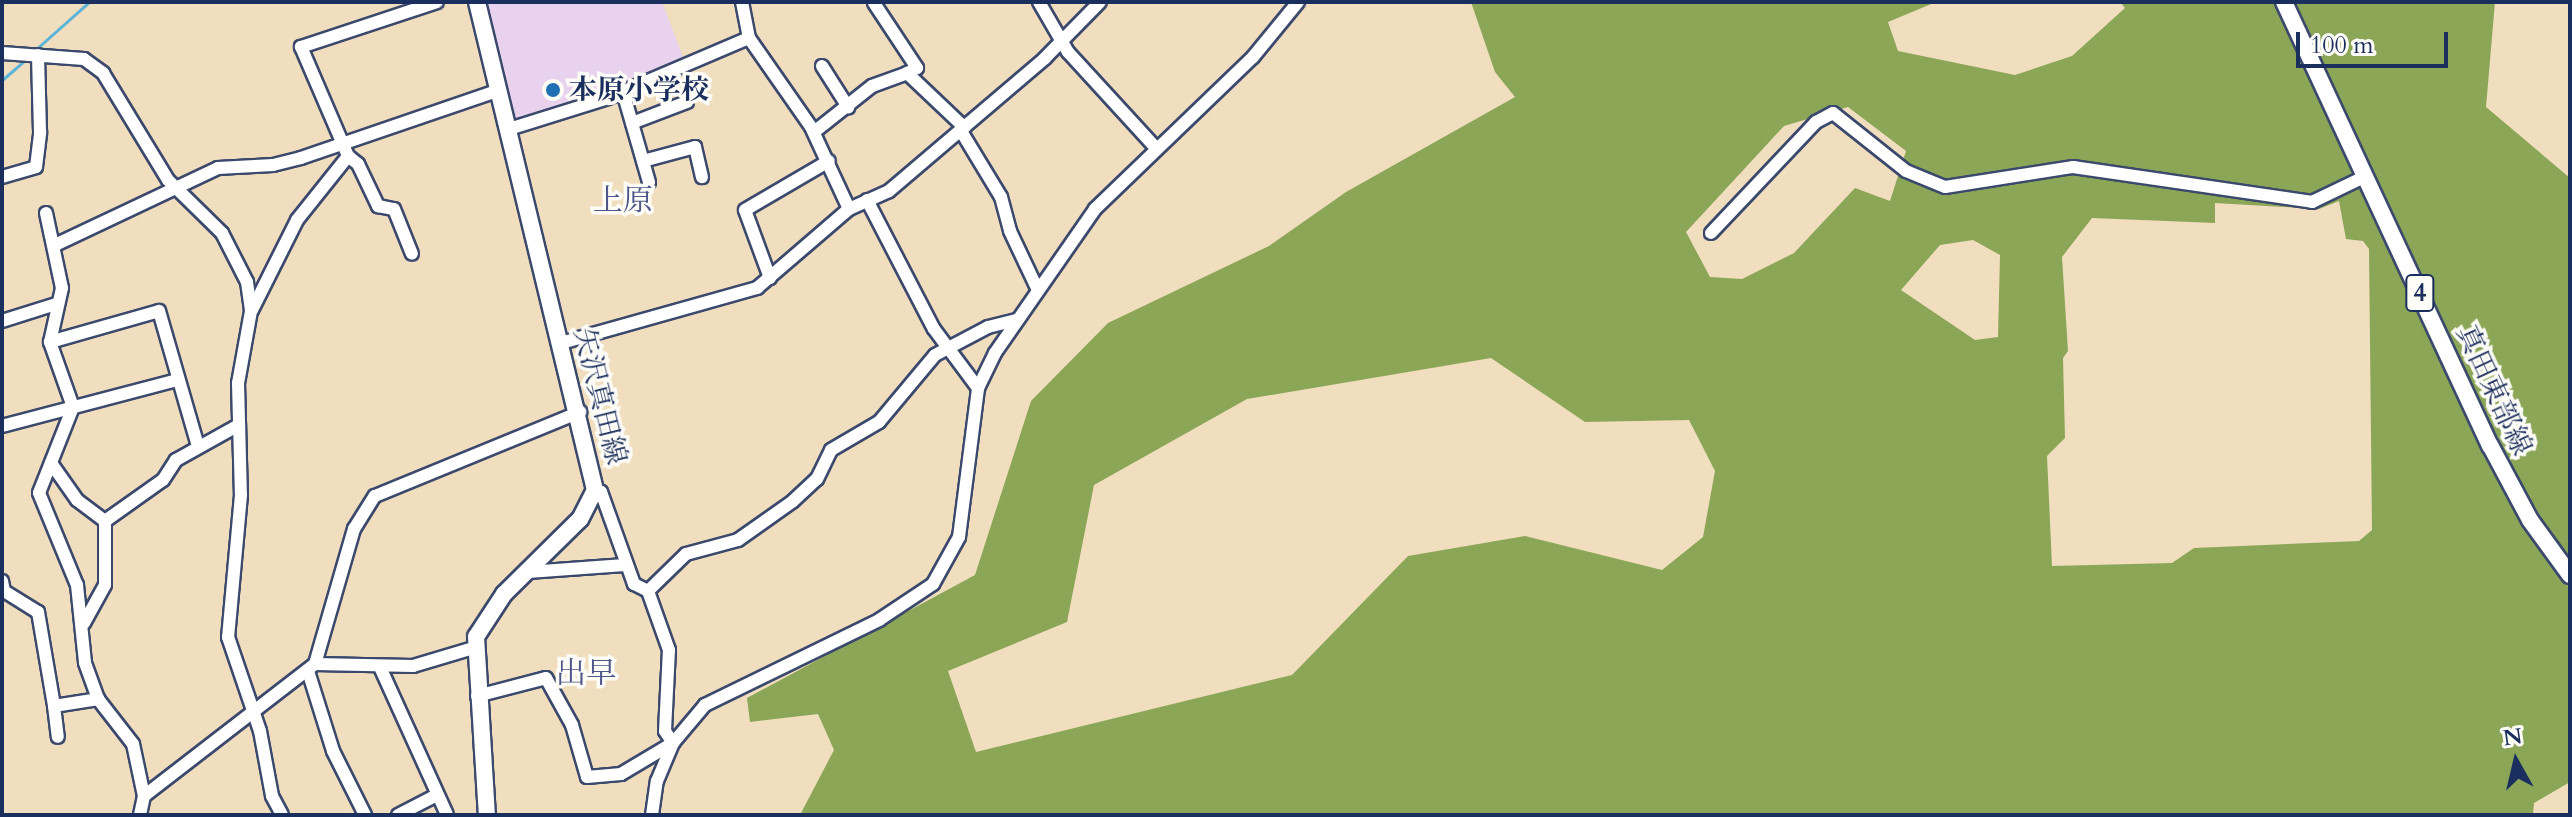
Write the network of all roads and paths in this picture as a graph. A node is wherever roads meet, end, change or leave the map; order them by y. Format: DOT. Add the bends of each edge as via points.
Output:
graph roads {
  1 [pos="437,2"];
  2 [pos="477,2"];
  3 [pos="742,2"];
  4 [pos="1039,2"];
  5 [pos="1100,2"];
  6 [pos="1298,2"];
  7 [pos="2284,2"];
  8 [pos="874,3"];
  9 [pos="749,38"];
  10 [pos="1060,43"];
  11 [pos="2,53"];
  12 [pos="38,55"];
  13 [pos="822,66"];
  14 [pos="907,73"];
  15 [pos="497,91"];
  16 [pos="623,92"];
  17 [pos="687,102"];
  18 [pos="848,107"];
  19 [pos="632,123"];
  20 [pos="509,129"];
  21 [pos="962,129"];
  22 [pos="814,132"];
  23 [pos="1156,148"];
  24 [pos="346,151"];
  25 [pos="643,161"];
  26 [pos="829,161"];
  27 [pos="2,177"];
  28 [pos="702,177"];
  29 [pos="2364,177"];
  30 [pos="649,182"];
  31 [pos="175,187"];
  32 [pos="867,200"];
  33 [pos="849,209"];
  34 [pos="46,213"];
  35 [pos="1711,233"];
  36 [pos="55,245"];
  37 [pos="412,254"];
  38 [pos="770,278"];
  39 [pos="1037,288"];
  40 [pos="56,304"];
  41 [pos="251,311"];
  42 [pos="1017,320"];
  43 [pos="2,321"];
  44 [pos="50,342"];
  45 [pos="561,343"];
  46 [pos="950,344"];
  47 [pos="177,380"];
  48 [pos="978,388"];
  49 [pos="73,407"];
  50 [pos="2,411"];
  51 [pos="580,412"];
  52 [pos="4,425"];
  53 [pos="239,425"];
  54 [pos="198,446"];
  55 [pos="51,463"];
  56 [pos="595,490"];
  57 [pos="105,521"];
  58 [pos="625,565"];
  59 [pos="528,572"];
  60 [pos="2570,575"];
  61 [pos="3,587"];
  62 [pos="648,591"];
  63 [pos="84,623"];
  64 [pos="473,648"];
  65 [pos="380,667"];
  66 [pos="312,668"];
  67 [pos="477,696"];
  68 [pos="98,699"];
  69 [pos="54,706"];
  70 [pos="252,714"];
  71 [pos="58,737"];
  72 [pos="673,743"];
  73 [pos="437,795"];
  74 [pos="144,796"];
  75 [pos="140,815"];
  76 [pos="282,815"];
  77 [pos="365,815"];
  78 [pos="398,815"];
  79 [pos="447,815"];
  80 [pos="487,815"];
  81 [pos="652,815"];
  1 -- 24 [label="street" via="301,47"];
  2 -- 15 [label="main road, 矢沢真田線"];
  3 -- 9 [label="street"];
  4 -- 10 [label="street"];
  5 -- 10 [label="street"];
  6 -- 23 [label="street" via="1253,57"];
  7 -- 29 [label="main road, 真田東部線 / 4"];
  8 -- 14 [label="street" via="917,68"];
  9 -- 16 [label="street"];
  9 -- 22 [label="street"];
  10 -- 21 [label="street"];
  10 -- 23 [label="street"];
  11 -- 12 [label="street"];
  12 -- 27 [label="street" via="36,167"];
  12 -- 31 [label="street" via="84,59 103,73"];
  13 -- 18 [label="street"];
  14 -- 18 [label="street" via="872,86"];
  14 -- 21 [label="street"];
  15 -- 20 [label="main road, 矢沢真田線"];
  15 -- 24 [label="street"];
  16 -- 19 [label="street"];
  16 -- 20 [label="street"];
  17 -- 19 [label="street"];
  18 -- 22 [label="street"];
  19 -- 25 [label="street"];
  20 -- 45 [label="main road, 矢沢真田線"];
  21 -- 32 [label="street" via="889,191"];
  21 -- 39 [label="street" via="1001,197 1010,231"];
  22 -- 26 [label="street"];
  23 -- 39 [label="street" via="1095,209"];
  24 -- 31 [label="street" via="273,165 235,164"];
  24 -- 37 [label="street" via="378,206 394,209"];
  24 -- 41 [label="street" via="297,220"];
  25 -- 28 [label="street" via="695,147"];
  25 -- 30 [label="street"];
  26 -- 33 [label="street"];
  26 -- 38 [label="street" via="745,210"];
  29 -- 35 [label="street" via="2312,202 2073,167 1945,187 1906,171 1833,113 1816,122"];
  29 -- 60 [label="main road, 真田東部線 / 4" via="2490,445 2536,530"];
  31 -- 36 [label="street"];
  31 -- 41 [label="street" via="233,250 247,282"];
  32 -- 33 [label="street"];
  32 -- 46 [label="street" via="934,329"];
  33 -- 38 [label="street"];
  34 -- 36 [label="street"];
  36 -- 40 [label="street" via="62,288"];
  38 -- 45 [label="street" via="757,288"];
  39 -- 42 [label="street"];
  40 -- 43 [label="street"];
  40 -- 44 [label="street"];
  41 -- 53 [label="street" via="238,383"];
  42 -- 46 [label="street"];
  42 -- 48 [label="street"];
  44 -- 47 [label="street" via="159,311"];
  44 -- 49 [label="street"];
  45 -- 51 [label="main road, 矢沢真田線"];
  46 -- 48 [label="street"];
  46 -- 62 [label="street" via="911,378 879,422 836,445 817,479 793,501 738,540 686,554"];
  47 -- 49 [label="street"];
  47 -- 54 [label="street"];
  48 -- 72 [label="street" via="959,537 933,584 879,620 729,691 693,716"];
  49 -- 52 [label="street"];
  49 -- 55 [label="street"];
  50 -- 52 [label="street"];
  51 -- 56 [label="main road, 矢沢真田線"];
  51 -- 66 [label="street" via="375,496 354,529"];
  53 -- 54 [label="street"];
  53 -- 70 [label="street" via="239,526 227,626"];
  54 -- 57 [label="street" via="176,460 163,480"];
  55 -- 57 [label="street" via="77,500"];
  55 -- 63 [label="street" via="39,493 77,585"];
  56 -- 58 [label="street" via="601,492"];
  56 -- 59 [label="main road, 矢沢真田線" via="580,519"];
  57 -- 63 [label="street" via="105,585"];
  58 -- 59 [label="street"];
  58 -- 62 [label="street" via="634,584"];
  59 -- 64 [label="main road, 矢沢真田線" via="491,610"];
  61 -- 69 [label="street" via="38,612"];
  62 -- 72 [label="street" via="669,650 665,731"];
  63 -- 68 [label="street" via="85,663"];
  64 -- 65 [label="street" via="413,666"];
  64 -- 67 [label="main road"];
  65 -- 66 [label="street"];
  65 -- 73 [label="street"];
  66 -- 70 [label="street"];
  66 -- 77 [label="street" via="333,751"];
  67 -- 72 [label="street" via="546,678 572,725 587,777 621,774"];
  67 -- 80 [label="main road"];
  68 -- 69 [label="street"];
  68 -- 74 [label="street" via="133,744"];
  69 -- 71 [label="street"];
  70 -- 74 [label="street"];
  70 -- 76 [label="street" via="272,796"];
  72 -- 81 [label="street" via="657,781"];
  73 -- 78 [label="street"];
  73 -- 79 [label="street"];
  74 -- 75 [label="street"];
}
